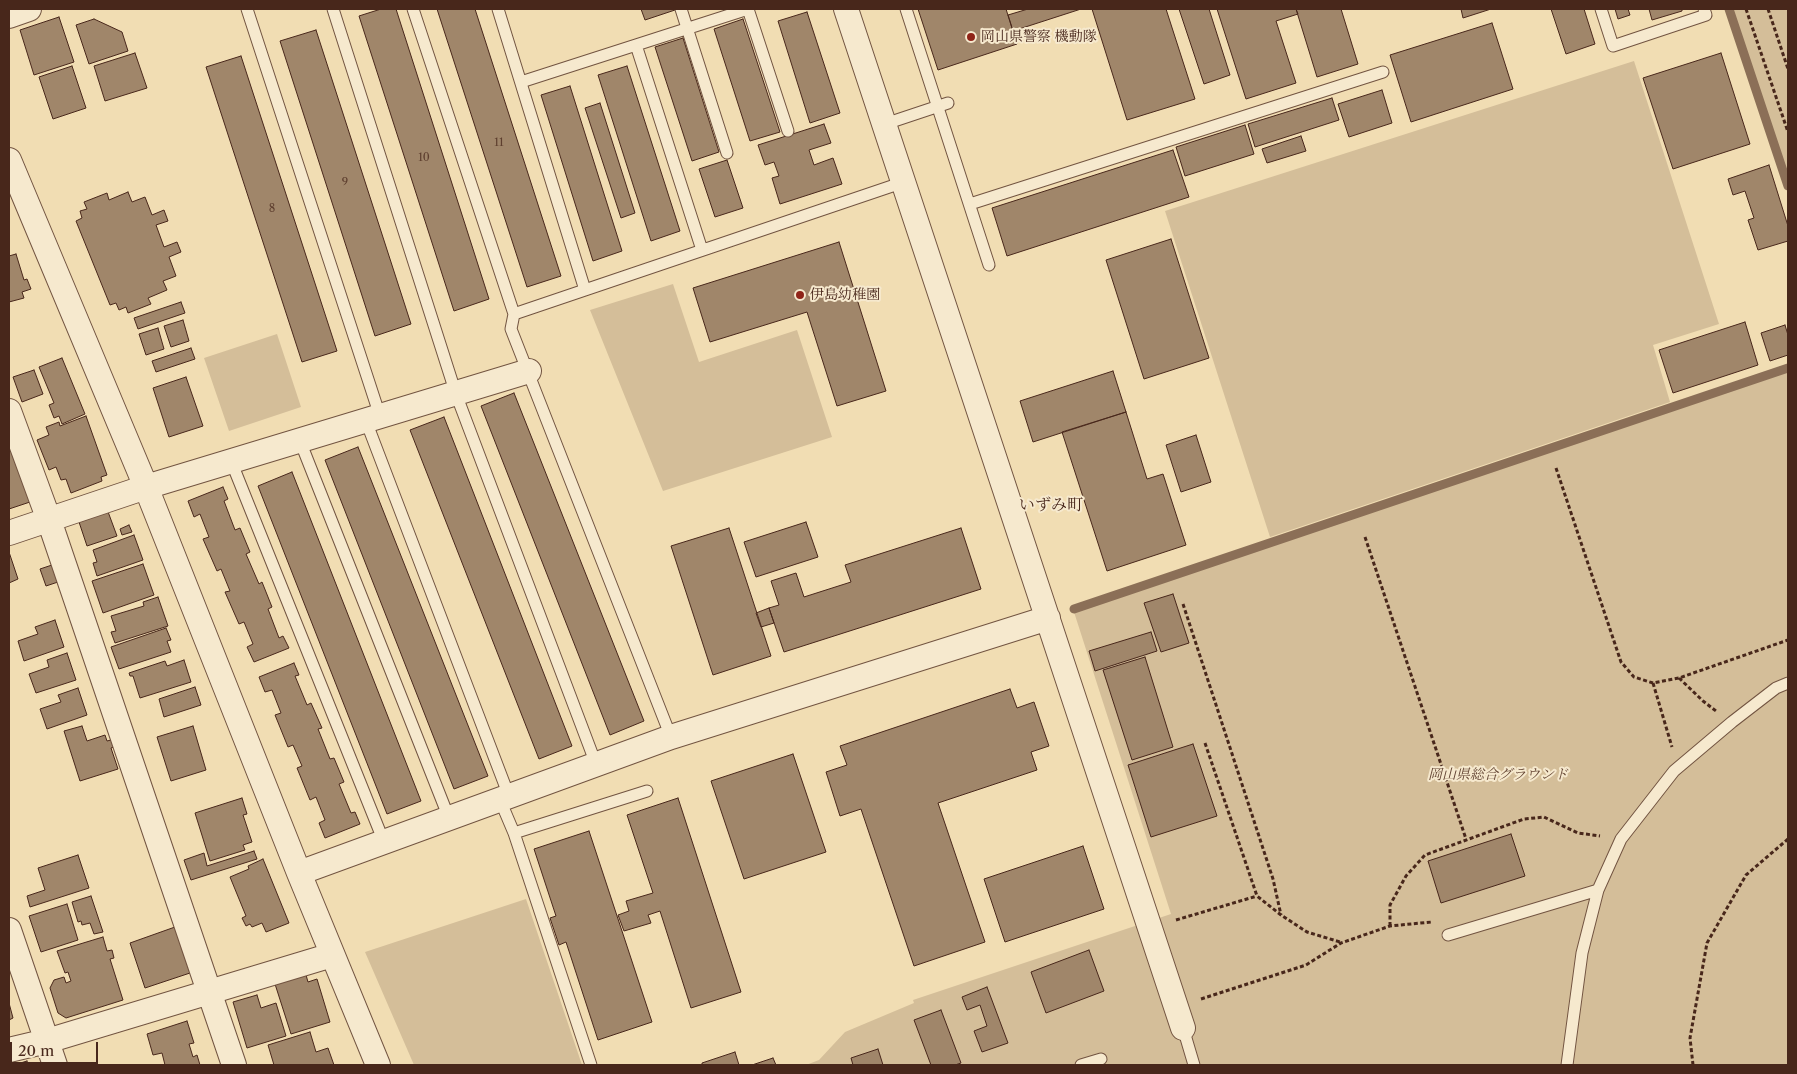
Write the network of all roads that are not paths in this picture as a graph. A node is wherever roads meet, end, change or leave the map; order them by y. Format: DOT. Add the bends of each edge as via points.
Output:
graph roads {
  1 [pos="29,9"];
  2 [pos="247,9"];
  3 [pos="333,9"];
  4 [pos="413,9"];
  5 [pos="498,9"];
  6 [pos="681,9"];
  7 [pos="748,9"];
  8 [pos="846,9"];
  9 [pos="906,9"];
  10 [pos="1601,9"];
  11 [pos="1704,9"];
  12 [pos="9,16"];
  13 [pos="687,28"];
  14 [pos="636,45"];
  15 [pos="1383,72"];
  16 [pos="521,82"];
  17 [pos="943,105"];
  18 [pos="884,124"];
  19 [pos="788,131"];
  20 [pos="727,154"];
  21 [pos="9,160"];
  22 [pos="904,182"];
  23 [pos="970,204"];
  24 [pos="702,250"];
  25 [pos="989,265"];
  26 [pos="585,290"];
  27 [pos="514,314"];
  28 [pos="529,371"];
  29 [pos="456,394"];
  30 [pos="9,411"];
  31 [pos="373,418"];
  32 [pos="300,441"];
  33 [pos="231,461"];
  34 [pos="146,487"];
  35 [pos="49,520"];
  36 [pos="9,533"];
  37 [pos="1048,618"];
  38 [pos="1788,683"];
  39 [pos="671,737"];
  40 [pos="596,764"];
  41 [pos="647,791"];
  42 [pos="504,798"];
  43 [pos="449,818"];
  44 [pos="514,833"];
  45 [pos="384,842"];
  46 [pos="299,873"];
  47 [pos="1598,890"];
  48 [pos="9,930"];
  49 [pos="1448,935"];
  50 [pos="332,955"];
  51 [pos="210,991"];
  52 [pos="1183,1028"];
  53 [pos="47,1041"];
  54 [pos="9,1050"];
  55 [pos="1101,1059"];
  56 [pos="55,1065"];
  57 [pos="234,1065"];
  58 [pos="378,1065"];
  59 [pos="591,1065"];
  60 [pos="1081,1065"];
  61 [pos="1194,1065"];
  62 [pos="1567,1065"];
  1 -- 12 [label="street"];
  2 -- 31 [label="lane"];
  3 -- 29 [label="lane"];
  4 -- 27 [label="lane"];
  5 -- 16 [label="lane"];
  6 -- 13 [label="lane"];
  7 -- 13 [label="lane"];
  7 -- 19 [label="lane"];
  8 -- 18 [label="street"];
  9 -- 17 [label="lane"];
  10 -- 11 [label="lane" via="1613,46 1706,16"];
  13 -- 14 [label="lane"];
  13 -- 20 [label="lane"];
  14 -- 16 [label="lane"];
  14 -- 24 [label="lane"];
  15 -- 23 [label="lane"];
  16 -- 26 [label="lane"];
  17 -- 18 [label="lane"];
  17 -- 23 [label="lane"];
  18 -- 22 [label="street"];
  21 -- 34 [label="street"];
  22 -- 24 [label="lane"];
  22 -- 37 [label="street"];
  23 -- 25 [label="lane"];
  24 -- 26 [label="lane"];
  26 -- 27 [label="lane"];
  27 -- 28 [label="lane" via="512,329"];
  28 -- 29 [label="street"];
  28 -- 39 [label="lane"];
  29 -- 31 [label="street"];
  29 -- 40 [label="lane"];
  30 -- 35 [label="street"];
  31 -- 32 [label="street"];
  31 -- 42 [label="lane"];
  32 -- 33 [label="street"];
  32 -- 43 [label="lane"];
  33 -- 34 [label="street"];
  33 -- 45 [label="lane"];
  34 -- 35 [label="street"];
  34 -- 46 [label="street"];
  35 -- 36 [label="street"];
  35 -- 51 [label="street"];
  37 -- 39 [label="street"];
  37 -- 52 [label="street"];
  38 -- 47 [label="lane" via="1776,688 1674,771 1621,839"];
  39 -- 40 [label="street"];
  40 -- 42 [label="street"];
  41 -- 44 [label="lane"];
  42 -- 43 [label="street"];
  42 -- 44 [label="lane"];
  43 -- 45 [label="street"];
  44 -- 59 [label="lane"];
  45 -- 46 [label="street"];
  46 -- 50 [label="street"];
  47 -- 49 [label="lane"];
  47 -- 62 [label="lane" via="1582,953"];
  48 -- 53 [label="street"];
  50 -- 51 [label="street"];
  50 -- 58 [label="street"];
  51 -- 53 [label="street"];
  51 -- 57 [label="street"];
  52 -- 61 [label="lane"];
  53 -- 54 [label="street"];
  53 -- 56 [label="street"];
  55 -- 60 [label="lane"];
}
